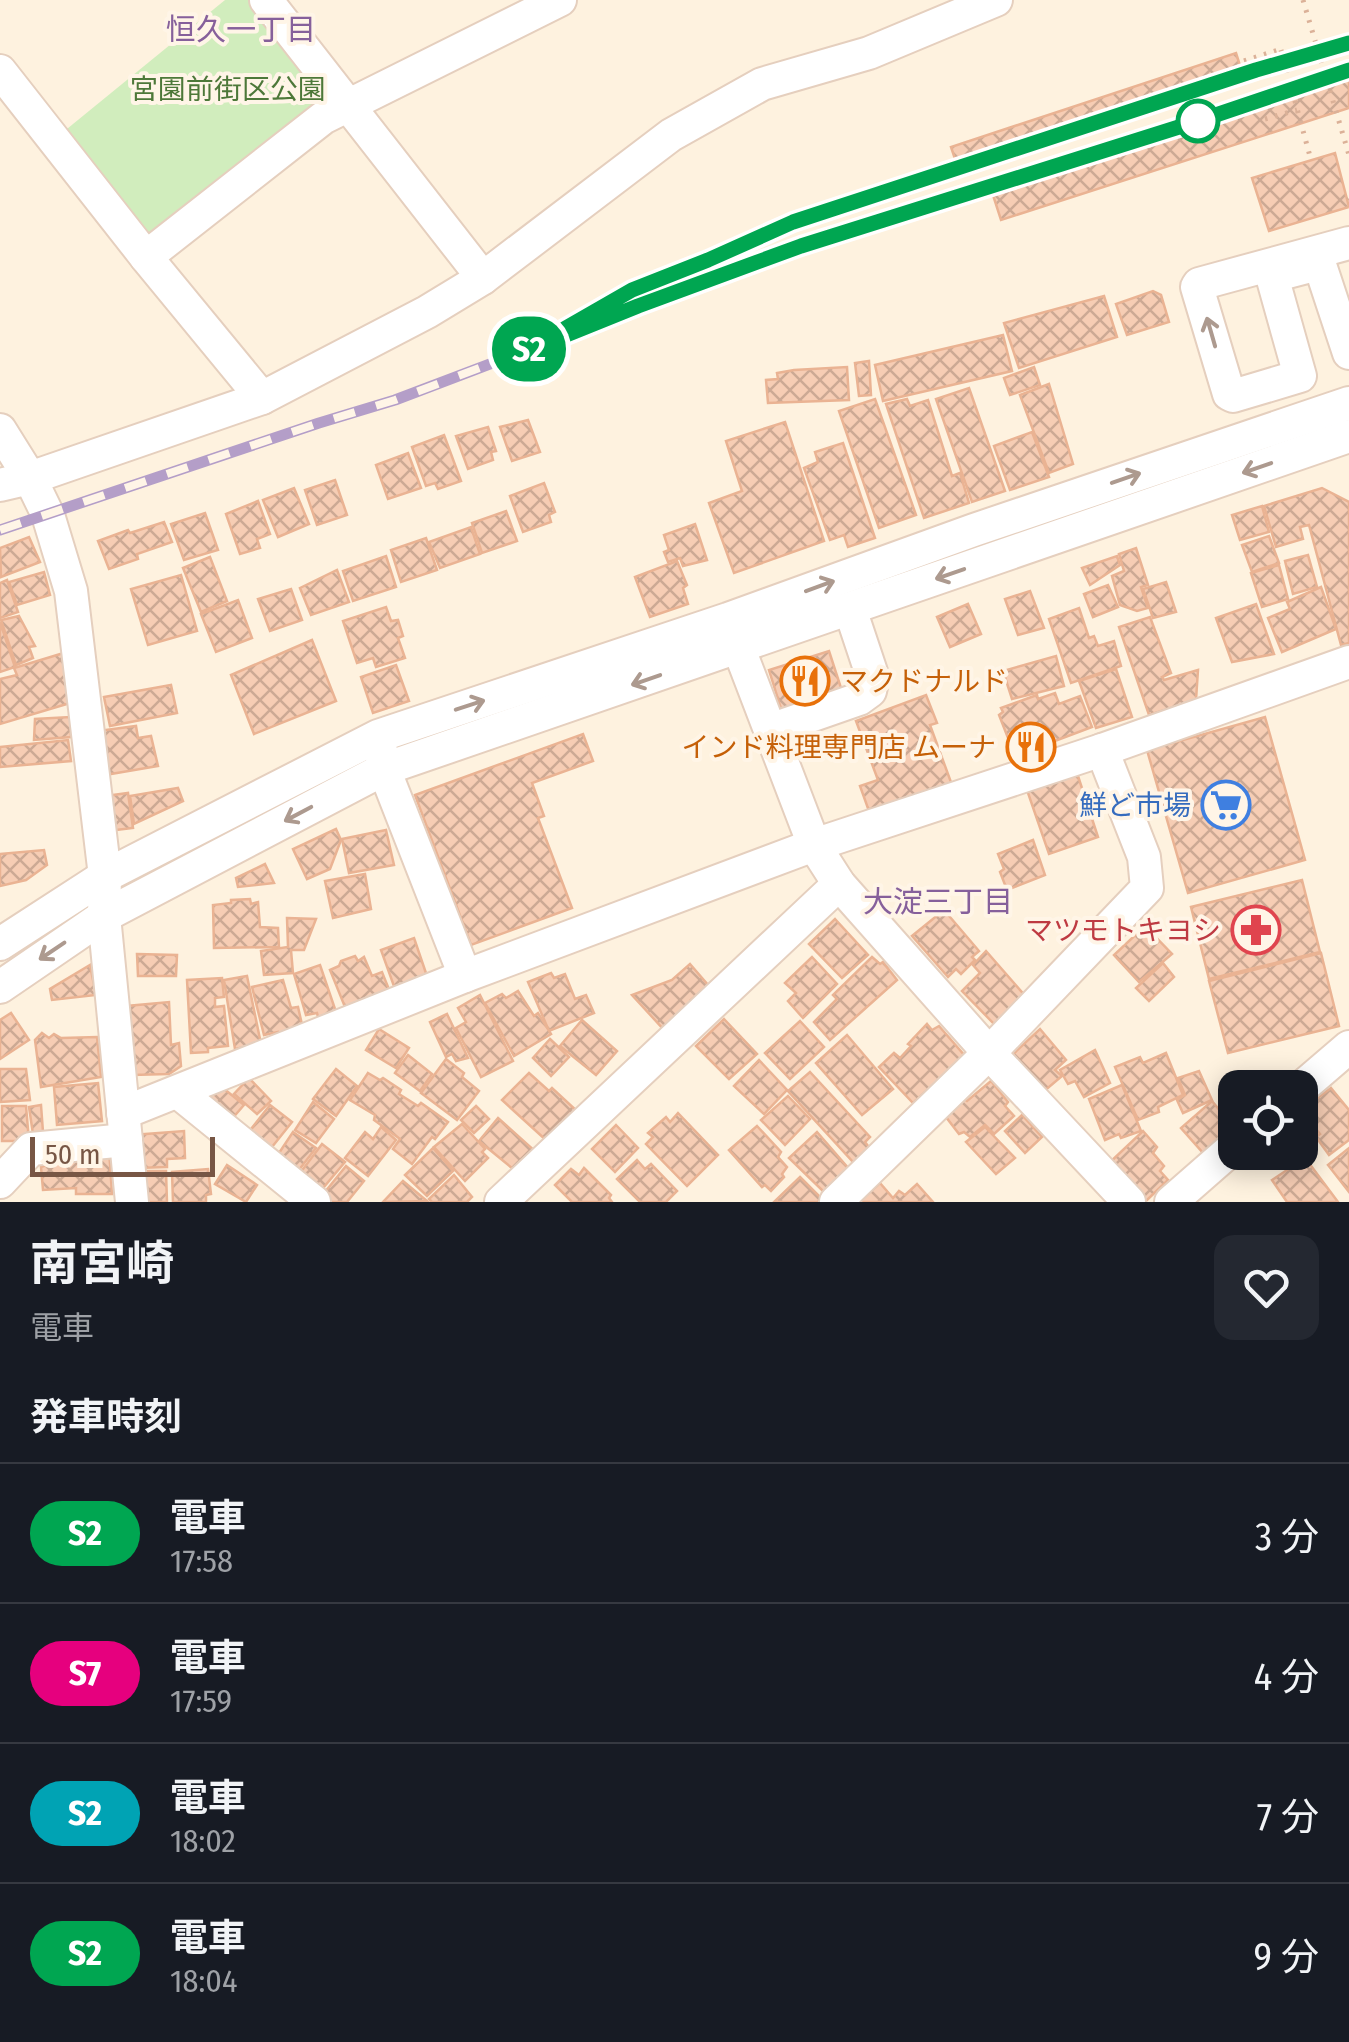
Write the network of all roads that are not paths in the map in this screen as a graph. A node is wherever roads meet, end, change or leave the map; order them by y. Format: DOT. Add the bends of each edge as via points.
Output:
graph roads {
  1 [pos="266,0"];
  2 [pos="560,0"];
  3 [pos="996,0"];
  4 [pos="0,71"];
  5 [pos="347,105"];
  6 [pos="1349,243"];
  7 [pos="146,257"];
  8 [pos="1317,258"];
  9 [pos="483,278"];
  10 [pos="1349,353"];
  11 [pos="262,398"];
  12 [pos="1349,403"];
  13 [pos="0,430"];
  14 [pos="1349,436"];
  15 [pos="15,481"];
  16 [pos="850,609"];
  17 [pos="733,634"];
  18 [pos="1349,662"];
  19 [pos="770,730"];
  20 [pos="378,736"];
  21 [pos="1102,750"];
  22 [pos="384,769"];
  23 [pos="814,845"];
  24 [pos="105,876"];
  25 [pos="838,884"];
  26 [pos="104,916"];
  27 [pos="0,944"];
  28 [pos="465,976"];
  29 [pos="0,987"];
  30 [pos="1349,1046"];
  31 [pos="989,1053"];
  32 [pos="1318,1074"];
  33 [pos="178,1092"];
  34 [pos="124,1126"];
  35 [pos="1218,1161"];
  36 [pos="0,1182"];
  37 [pos="132,1202"];
  38 [pos="314,1202"];
  39 [pos="501,1202"];
  40 [pos="836,1202"];
  41 [pos="1129,1202"];
  42 [pos="1171,1202"];
  1 -- 5 [label="street"];
  2 -- 5 [label="street"];
  3 -- 9 [label="street" via="869,53 762,84 671,135"];
  4 -- 7 [label="street"];
  5 -- 7 [label="street"];
  5 -- 9 [label="street"];
  6 -- 8 [label="street"];
  7 -- 11 [label="street"];
  8 -- 8 [label="street, one-way" via="1272,276 1300,376 1229,394 1198,287"];
  8 -- 10 [label="street"];
  9 -- 11 [label="street"];
  11 -- 15 [label="street"];
  17 -- 12 [label="street, one-way" via="974,530"];
  13 -- 15 [label="street"];
  14 -- 16 [label="street, one-way"];
  15 -- 24 [label="street" via="48,514 71,591"];
  16 -- 17 [label="street"];
  16 -- 19 [label="street" via="873,678 870,690 859,700"];
  17 -- 19 [label="street"];
  20 -- 17 [label="street, one-way"];
  17 -- 22 [label="street, one-way"];
  18 -- 21 [label="street"];
  19 -- 23 [label="street"];
  20 -- 22 [label="street"];
  20 -- 24 [label="street"];
  21 -- 23 [label="street"];
  21 -- 31 [label="street" via="1144,857 1147,888"];
  22 -- 26 [label="street, one-way"];
  22 -- 28 [label="street"];
  23 -- 25 [label="street"];
  23 -- 28 [label="street"];
  24 -- 26 [label="street"];
  24 -- 27 [label="street"];
  25 -- 31 [label="street"];
  25 -- 39 [label="street"];
  26 -- 29 [label="street, one-way"];
  26 -- 34 [label="street"];
  28 -- 33 [label="street"];
  30 -- 32 [label="street"];
  31 -- 40 [label="street"];
  31 -- 41 [label="street"];
  33 -- 34 [label="street"];
  33 -- 38 [label="street"];
  34 -- 36 [label="street" via="31,1150"];
  34 -- 37 [label="street"];
  35 -- 42 [label="street"];
}
